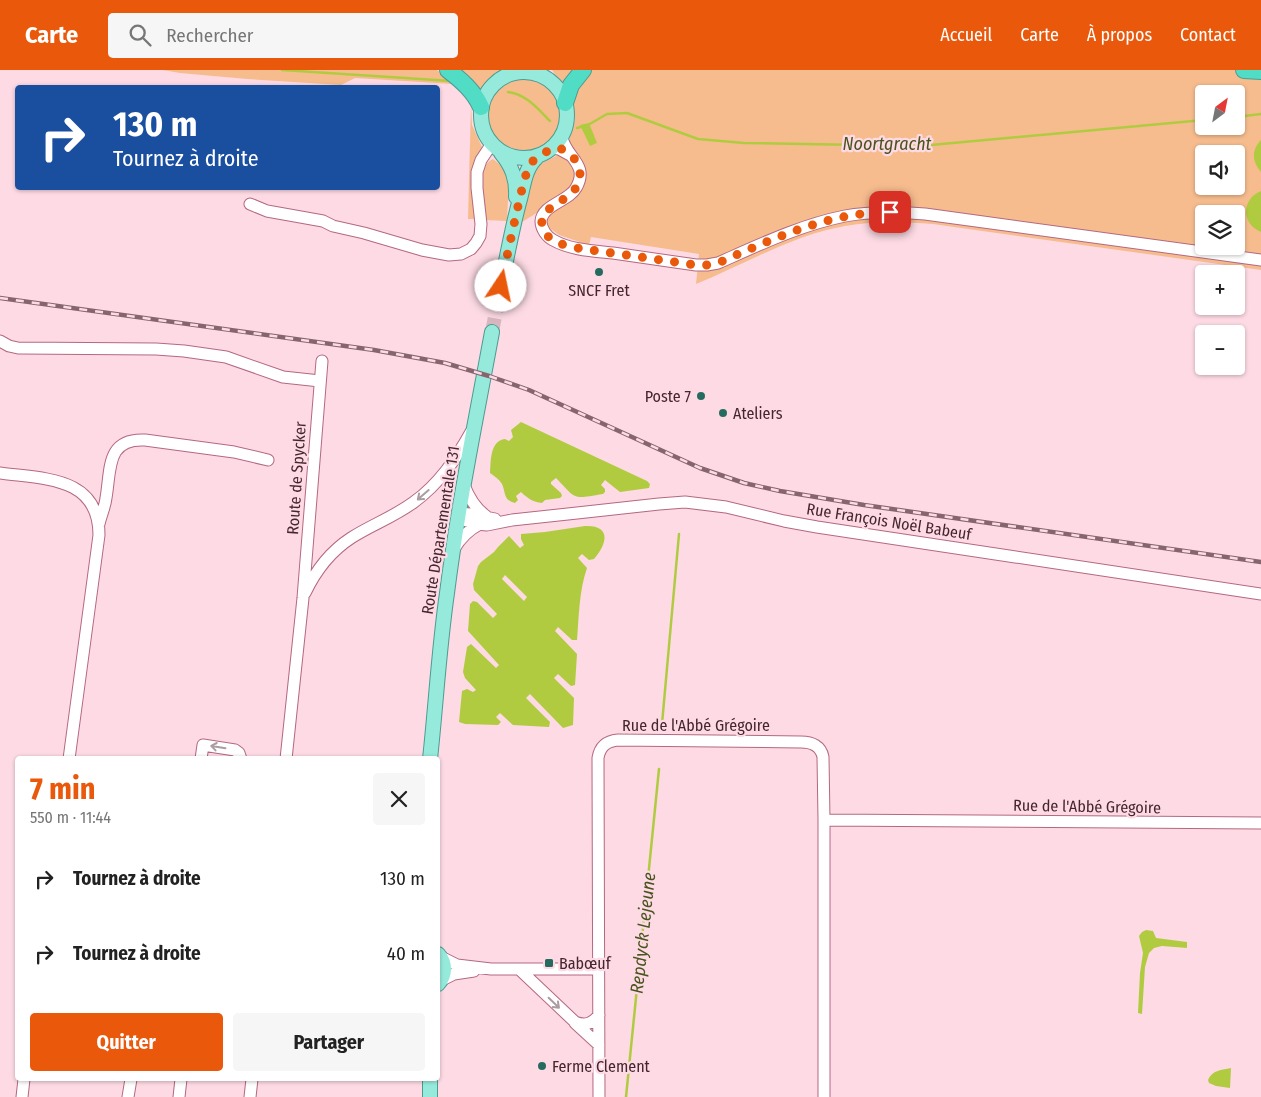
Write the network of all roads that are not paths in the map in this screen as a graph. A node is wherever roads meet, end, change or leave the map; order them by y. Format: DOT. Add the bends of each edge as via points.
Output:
graph roads {
  1 [pos="583,70"];
  2 [pos="1244,70"];
  3 [pos="1261,71"];
  4 [pos="450,72"];
  5 [pos="511,72"];
  6 [pos="546,75"];
  7 [pos="565,103"];
  8 [pos="481,107"];
  9 [pos="562,137"];
  10 [pos="496,148"];
  11 [pos="552,148"];
  12 [pos="537,157"];
  13 [pos="574,158"];
  14 [pos="250,204"];
  15 [pos="514,220"];
  16 [pos="1261,260"];
  17 [pos="501,286"];
  18 [pos="492,332"];
  19 [pos="0,341"];
  20 [pos="322,361"];
  21 [pos="320,381"];
  22 [pos="474,428"];
  23 [pos="268,460"];
  24 [pos="0,473"];
  25 [pos="464,485"];
  26 [pos="459,516"];
  27 [pos="492,519"];
  28 [pos="512,520"];
  29 [pos="99,524"];
  30 [pos="480,524"];
  31 [pos="453,551"];
  32 [pos="1261,594"];
  33 [pos="303,598"];
  34 [pos="68,756"];
  35 [pos="201,756"];
  36 [pos="240,756"];
  37 [pos="286,756"];
  38 [pos="431,756"];
  39 [pos="824,820"];
  40 [pos="1261,823"];
  41 [pos="440,956"];
  42 [pos="440,958"];
  43 [pos="491,969"];
  44 [pos="519,969"];
  45 [pos="598,969"];
  46 [pos="440,980"];
  47 [pos="440,982"];
  48 [pos="599,1015"];
  49 [pos="572,1020"];
  50 [pos="599,1045"];
  51 [pos="24,1081"];
  52 [pos="130,1081"];
  53 [pos="181,1081"];
  54 [pos="252,1081"];
  55 [pos="420,1081"];
  56 [pos="430,1081"];
  57 [pos="22,1097"];
  58 [pos="128,1097"];
  59 [pos="179,1097"];
  60 [pos="250,1097"];
  61 [pos="420,1097"];
  62 [pos="430,1097"];
  63 [pos="599,1097"];
  64 [pos="824,1097"];
  1 -- 7 [label="highway" via="571,85"];
  2 -- 3 [label="highway"];
  4 -- 8 [label="highway" via="466,85"];
  5 -- 6 [label="main road"];
  5 -- 8 [label="main road" via="490,88"];
  6 -- 7 [label="main road"];
  7 -- 9 [label="main road" via="567,113"];
  8 -- 10 [label="main road" via="482,127"];
  9 -- 11 [label="main road"];
  9 -- 13 [label="street" via="564,146"];
  10 -- 12 [label="main road" via="507,156"];
  10 -- 14 [label="street" via="481,160 477,172 480,236 471,249 461,254 422,250 333,226 323,220 267,211"];
  10 -- 15 [label="main road" via="510,165 515,180"];
  11 -- 12 [label="main road"];
  11 -- 13 [label="street"];
  12 -- 15 [label="main road" via="526,175"];
  13 -- 16 [label="street" via="580,171 577,187 546,211 542,226 555,241 590,250 707,265 826,221 861,214 898,212"];
  15 -- 17 [label="main road"];
  18 -- 22 [label="main road, Route Départementale 131"];
  19 -- 21 [label="street" via="18,348 189,351 226,357 283,377"];
  20 -- 21 [label="street, Route de Spycker"];
  21 -- 33 [label="street, Route de Spycker"];
  22 -- 25 [label="main road, Route Départementale 131"];
  22 -- 33 [label="street, Route de Spycker, one-way" via="435,484 409,506 339,547 317,572"];
  23 -- 29 [label="street" via="234,452 127,441 113,456"];
  24 -- 29 [label="street" via="72,486 90,502"];
  25 -- 26 [label="main road, Route Départementale 131"];
  25 -- 27 [label="street" via="476,508"];
  26 -- 27 [label="street, Rue François Noël Babeuf" via="470,514"];
  26 -- 30 [label="street, Rue François Noël Babeuf" via="470,523"];
  26 -- 31 [label="main road, Route Départementale 131"];
  27 -- 28 [label="street, Rue François Noël Babeuf"];
  28 -- 30 [label="street, Rue François Noël Babeuf"];
  28 -- 32 [label="street, Rue François Noël Babeuf" via="667,503 703,503 828,529"];
  29 -- 34 [label="street"];
  30 -- 31 [label="street" via="464,534"];
  31 -- 38 [label="main road, Route Départementale 131" via="440,648"];
  33 -- 37 [label="street, Route de Spycker"];
  36 -- 35 [label="street, one-way" via="236,750 203,745"];
  39 -- 40 [label="street, Rue de l'Abbé Grégoire"];
  39 -- 45 [label="street, Rue de l'Abbé Grégoire" via="823,757 820,748 812,743 608,742 600,750 598,758"];
  39 -- 64 [label="street, Rue de l'Abbé Grégoire"];
  41 -- 43 [label="street" via="457,964"];
  42 -- 46 [label="main road" via="444,970"];
  43 -- 44 [label="street"];
  43 -- 47 [label="street" via="454,974"];
  44 -- 45 [label="street"];
  44 -- 49 [label="street, one-way"];
  45 -- 48 [label="street, Rue de l'Abbé Grégoire"];
  48 -- 49 [label="street" via="591,1023 580,1024"];
  48 -- 50 [label="street, Rue de l'Abbé Grégoire"];
  49 -- 50 [label="street"];
  50 -- 63 [label="street, Rue de l'Abbé Grégoire"];
  51 -- 57 [label="street"];
  52 -- 58 [label="street"];
  53 -- 59 [label="street"];
  54 -- 60 [label="street"];
  55 -- 61 [label="main road"];
  56 -- 62 [label="main road"];
}
